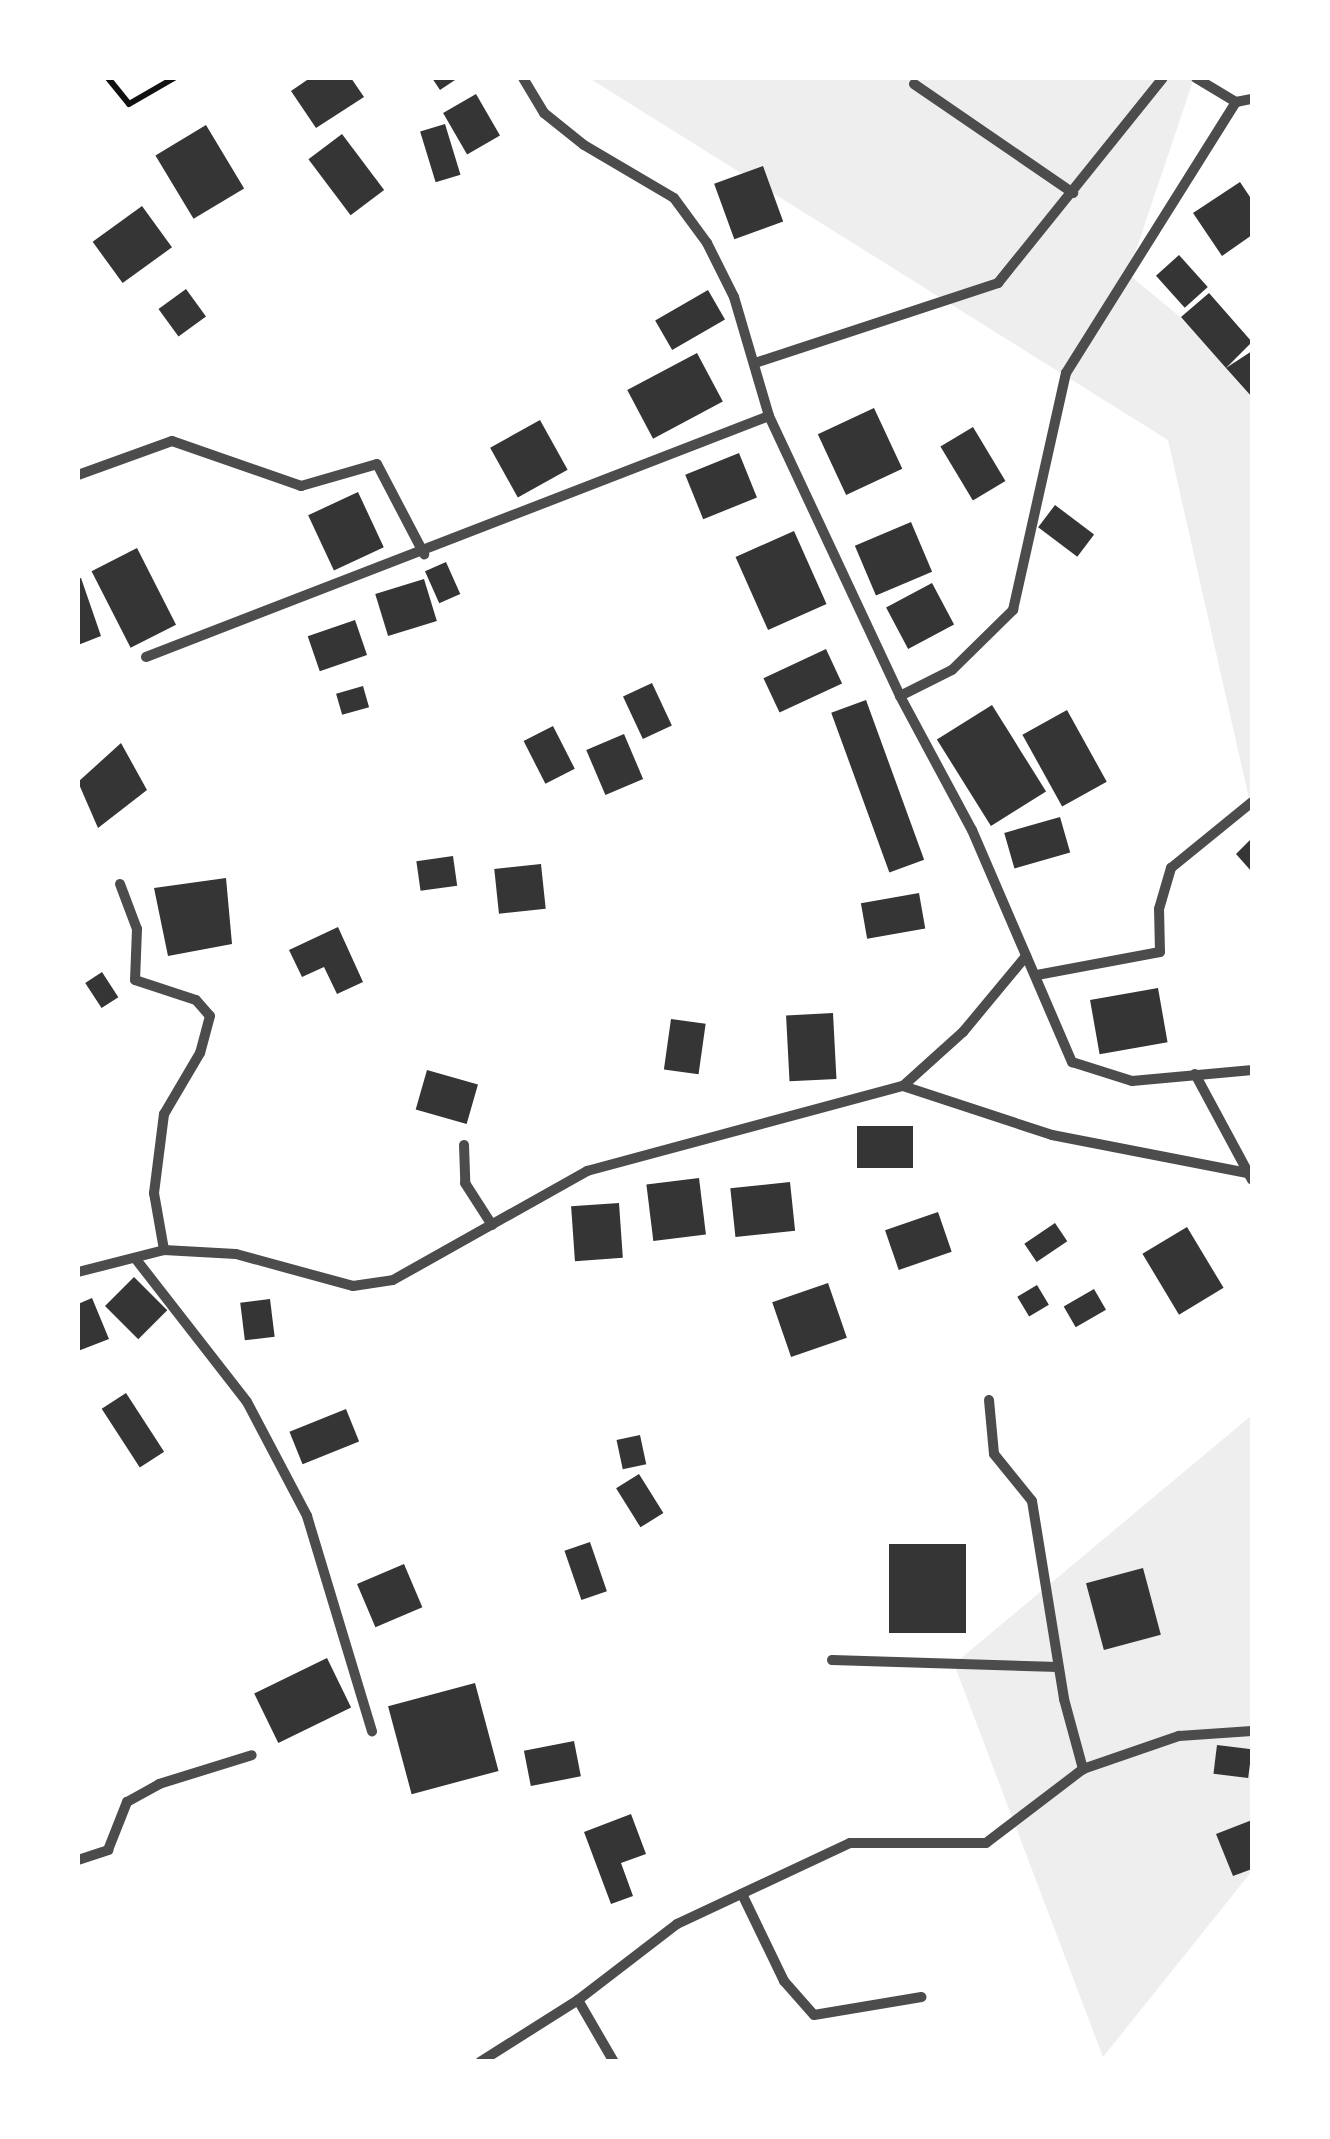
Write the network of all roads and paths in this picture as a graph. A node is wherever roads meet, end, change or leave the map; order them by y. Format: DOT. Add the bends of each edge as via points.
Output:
graph roads {
  1 [pos="108,78"];
  2 [pos="174,78"];
  3 [pos="523,78"];
  4 [pos="1163,78"];
  5 [pos="1196,78"];
  6 [pos="914,84"];
  7 [pos="1252,99"];
  8 [pos="1236,102"];
  9 [pos="1073,193"];
  10 [pos="755,362"];
  11 [pos="769,416"];
  12 [pos="78,475"];
  13 [pos="424,554"];
  14 [pos="146,656"];
  15 [pos="900,696"];
  16 [pos="1252,802"];
  17 [pos="120,884"];
  18 [pos="1026,956"];
  19 [pos="1038,975"];
  20 [pos="1252,1070"];
  21 [pos="1195,1074"];
  22 [pos="903,1086"];
  23 [pos="464,1144"];
  24 [pos="1250,1177"];
  25 [pos="492,1225"];
  26 [pos="164,1250"];
  27 [pos="135,1258"];
  28 [pos="78,1272"];
  29 [pos="989,1400"];
  30 [pos="832,1660"];
  31 [pos="1058,1668"];
  32 [pos="372,1731"];
  33 [pos="1252,1731"];
  34 [pos="252,1755"];
  35 [pos="1084,1769"];
  36 [pos="78,1860"];
  37 [pos="742,1894"];
  38 [pos="921,1997"];
  39 [pos="578,2000"];
  40 [pos="480,2062"];
  41 [pos="614,2062"];
  1 -- 2 [label="path" via="129,104"];
  3 -- 10 [label="street" via="544,113 584,145 674,198 734,298"];
  4 -- 9 [label="street"];
  5 -- 8 [label="street"];
  6 -- 9 [label="street"];
  7 -- 8 [label="street"];
  8 -- 15 [label="street" via="1066,373 1013,610 952,670"];
  9 -- 10 [label="street" via="998,282"];
  10 -- 11 [label="street"];
  11 -- 13 [label="street"];
  11 -- 15 [label="street"];
  12 -- 13 [label="street" via="172,441 300,486 378,464"];
  13 -- 14 [label="street"];
  15 -- 18 [label="street" via="972,830"];
  16 -- 19 [label="street" via="1171,868 1159,909 1160,952"];
  17 -- 26 [label="street" via="137,929 135,980 196,1000 210,1016 200,1053 164,1114 154,1193"];
  18 -- 19 [label="street"];
  18 -- 22 [label="street" via="963,1032"];
  19 -- 21 [label="street" via="1072,1062 1132,1081"];
  20 -- 21 [label="street"];
  21 -- 24 [label="street"];
  22 -- 24 [label="street" via="1052,1135"];
  22 -- 25 [label="street" via="587,1171"];
  23 -- 25 [label="street" via="465,1182"];
  25 -- 26 [label="street" via="394,1280 353,1286 236,1254"];
  26 -- 27 [label="street"];
  27 -- 28 [label="street"];
  27 -- 32 [label="street" via="247,1402 307,1516"];
  29 -- 31 [label="street" via="994,1454 1032,1501"];
  30 -- 31 [label="street"];
  31 -- 35 [label="street"];
  33 -- 35 [label="street" via="1178,1736"];
  34 -- 36 [label="street" via="159,1784 127,1802 108,1850"];
  35 -- 37 [label="street" via="986,1842 850,1843"];
  37 -- 38 [label="street" via="784,1982 814,2015"];
  37 -- 39 [label="street" via="677,1924"];
  39 -- 40 [label="street"];
  39 -- 41 [label="street"];
}
